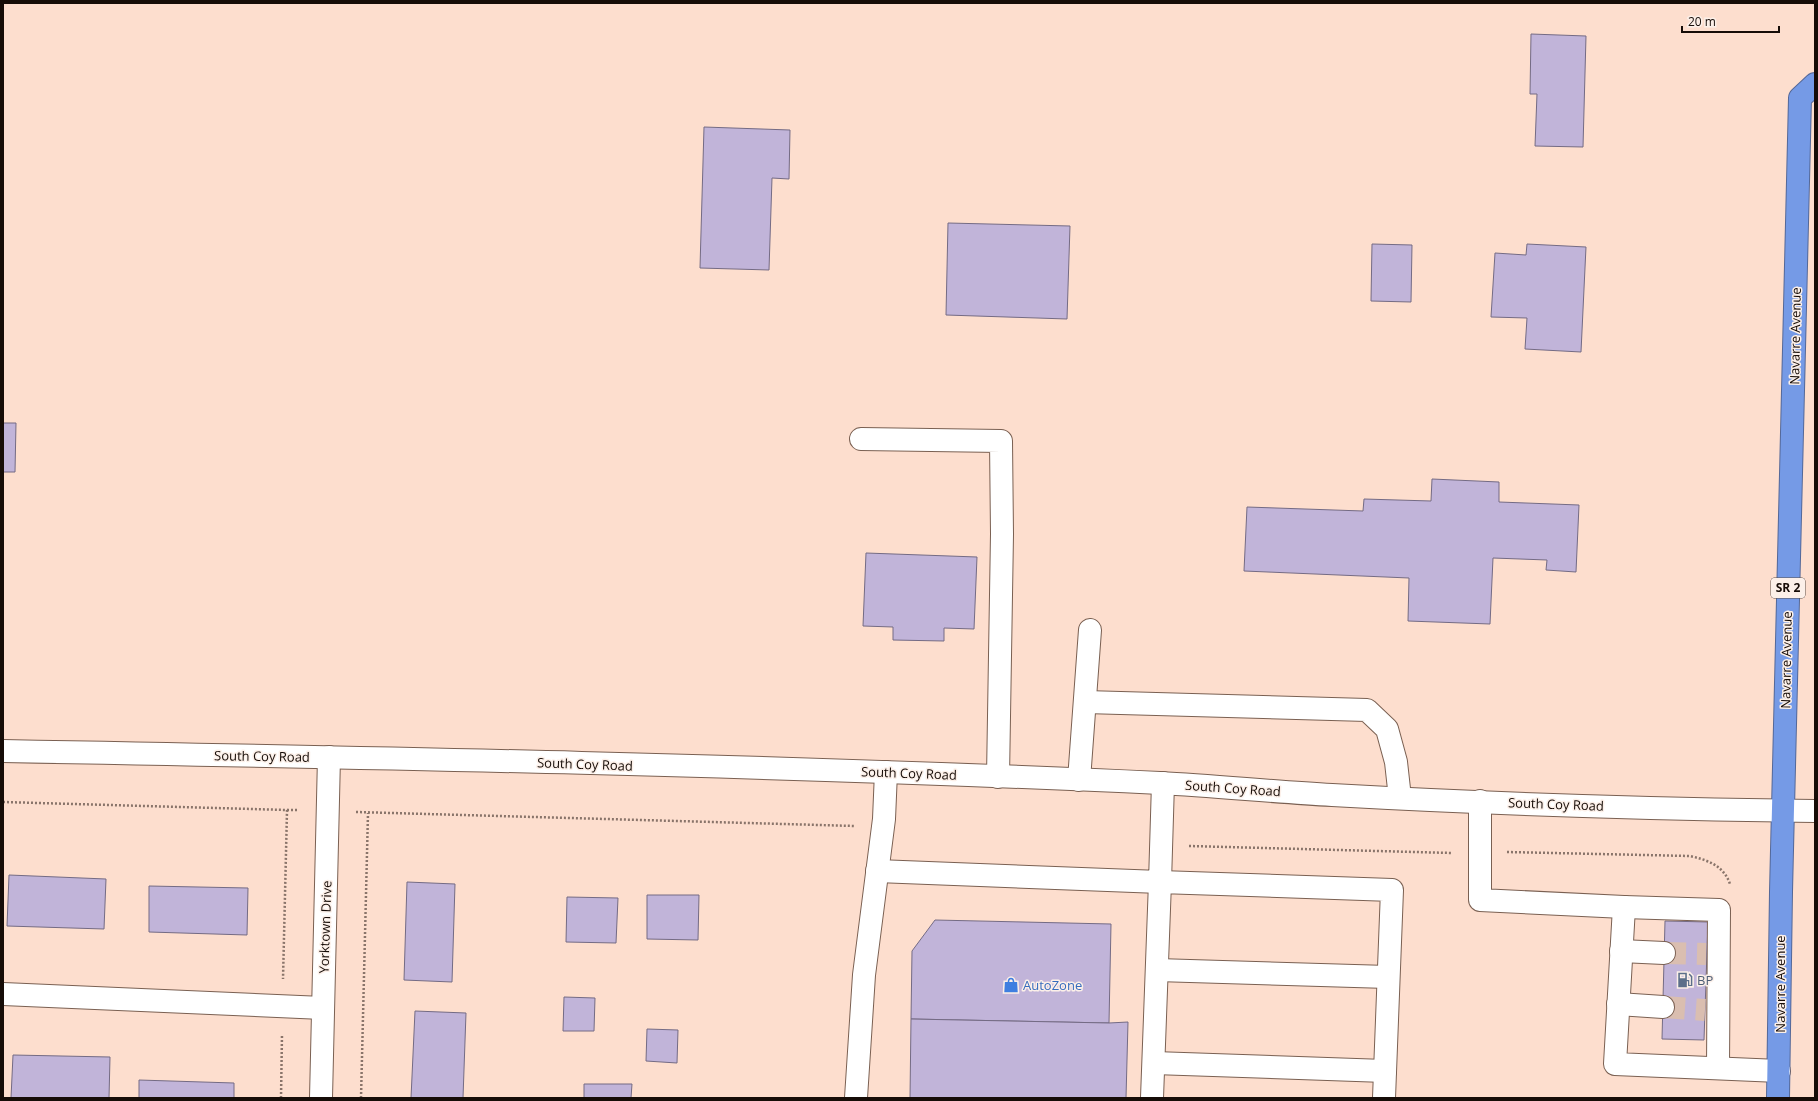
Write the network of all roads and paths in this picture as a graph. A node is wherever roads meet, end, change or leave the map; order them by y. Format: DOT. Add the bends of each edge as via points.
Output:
graph roads {
  1 [pos="1815,84"];
  2 [pos="1807,149"];
  3 [pos="861,439"];
  4 [pos="1090,630"];
  5 [pos="1085,702"];
  6 [pos="3,751"];
  7 [pos="329,757"];
  8 [pos="886,772"];
  9 [pos="998,777"];
  10 [pos="1079,780"];
  11 [pos="1163,783"];
  12 [pos="1400,798"];
  13 [pos="3,802"];
  14 [pos="1480,802"];
  15 [pos="287,810"];
  16 [pos="328,810"];
  17 [pos="1783,810"];
  18 [pos="1815,811"];
  19 [pos="368,812"];
  20 [pos="858,826"];
  21 [pos="877,871"];
  22 [pos="1160,882"];
  23 [pos="1624,907"];
  24 [pos="1621,952"];
  25 [pos="1664,953"];
  26 [pos="1157,970"];
  27 [pos="1388,977"];
  28 [pos="3,994"];
  29 [pos="1618,1004"];
  30 [pos="283,1006"];
  31 [pos="1663,1007"];
  32 [pos="323,1008"];
  33 [pos="1154,1063"];
  34 [pos="1718,1068"];
  35 [pos="1385,1071"];
  36 [pos="1779,1071"];
  37 [pos="281,1098"];
  38 [pos="320,1098"];
  39 [pos="361,1098"];
  40 [pos="856,1098"];
  41 [pos="1152,1098"];
  42 [pos="1384,1098"];
  43 [pos="1778,1098"];
  1 -- 2 [label="highway, Navarre Avenue / SR 2" via="1800,98"];
  2 -- 17 [label="highway, Navarre Avenue / SR 2"];
  3 -- 9 [label="street" via="1001,441 1003,486"];
  4 -- 5 [label="street"];
  5 -- 10 [label="street"];
  5 -- 12 [label="street" via="1367,710 1387,729 1396,762"];
  6 -- 7 [label="street, South Coy Road"];
  7 -- 8 [label="street, South Coy Road"];
  7 -- 16 [label="street, Yorktown Drive"];
  8 -- 9 [label="street, South Coy Road"];
  8 -- 21 [label="street" via="884,819"];
  9 -- 10 [label="street, South Coy Road"];
  10 -- 11 [label="street, South Coy Road"];
  11 -- 12 [label="street, South Coy Road"];
  11 -- 22 [label="street"];
  12 -- 14 [label="street, South Coy Road"];
  13 -- 15 [label="path"];
  14 -- 17 [label="street, South Coy Road"];
  14 -- 23 [label="street" via="1480,900"];
  15 -- 16 [label="path"];
  15 -- 30 [label="path"];
  16 -- 19 [label="path"];
  16 -- 32 [label="street, Yorktown Drive"];
  17 -- 18 [label="street, South Coy Road"];
  17 -- 36 [label="highway, Navarre Avenue / SR 2"];
  19 -- 20 [label="path"];
  19 -- 39 [label="path"];
  21 -- 22 [label="street"];
  21 -- 40 [label="street" via="864,975"];
  22 -- 26 [label="street"];
  22 -- 27 [label="street" via="1392,890"];
  23 -- 24 [label="street"];
  23 -- 34 [label="street" via="1719,910 1713,954 1712,1010"];
  24 -- 25 [label="street"];
  24 -- 29 [label="street"];
  26 -- 27 [label="street"];
  26 -- 33 [label="street"];
  27 -- 35 [label="street"];
  28 -- 30 [label="street"];
  29 -- 31 [label="street"];
  29 -- 34 [label="street" via="1615,1064"];
  30 -- 32 [label="street"];
  30 -- 37 [label="path"];
  32 -- 38 [label="street, Yorktown Drive"];
  33 -- 35 [label="street"];
  33 -- 41 [label="street"];
  34 -- 36 [label="street"];
  35 -- 42 [label="street"];
  36 -- 43 [label="highway, Navarre Avenue / SR 2"];
}
